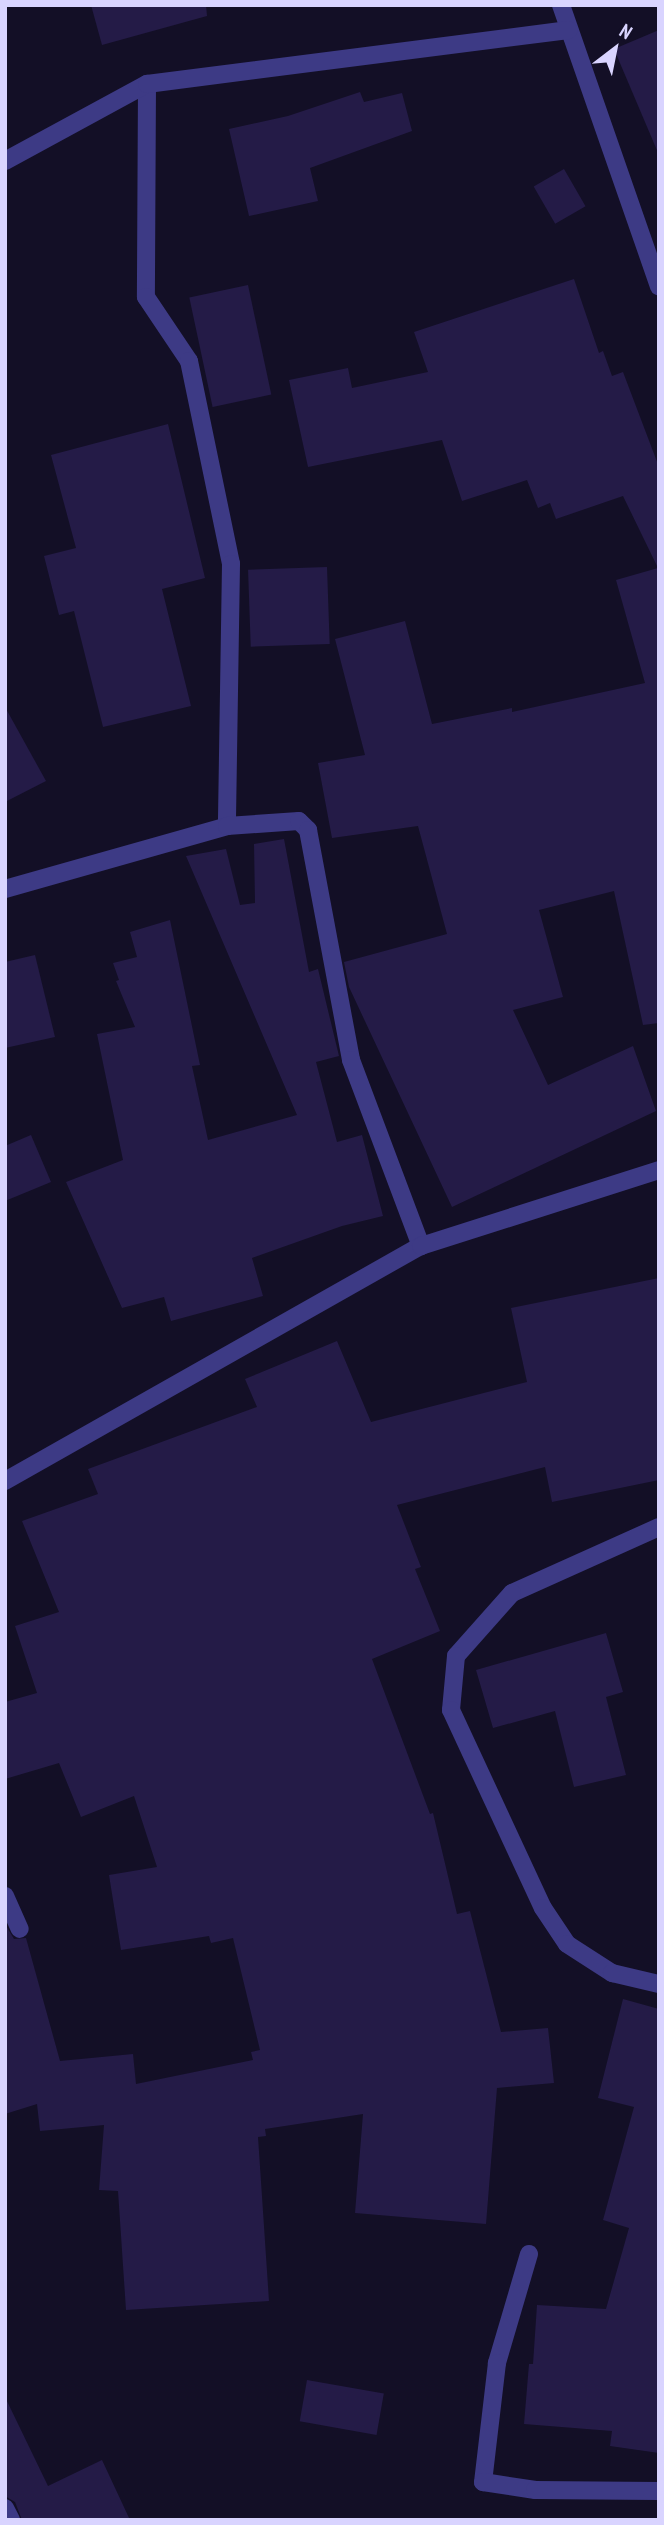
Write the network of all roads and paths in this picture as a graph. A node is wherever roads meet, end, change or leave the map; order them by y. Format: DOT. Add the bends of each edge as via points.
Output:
graph roads {
  1 [pos="561,5"];
  2 [pos="569,30"];
  3 [pos="147,84"];
  4 [pos="5,162"];
  5 [pos="659,286"];
  6 [pos="228,826"];
  7 [pos="5,888"];
  8 [pos="659,1170"];
  9 [pos="421,1246"];
  10 [pos="5,1481"];
  11 [pos="659,1527"];
  12 [pos="5,1896"];
  13 [pos="20,1929"];
  14 [pos="659,1984"];
  15 [pos="529,2254"];
  16 [pos="659,2491"];
  17 [pos="5,2508"];
  18 [pos="12,2520"];
  1 -- 2 [label="street"];
  2 -- 3 [label="street"];
  2 -- 5 [label="street"];
  3 -- 4 [label="street"];
  3 -- 6 [label="street" via="146,297 189,361 231,564"];
  6 -- 7 [label="street"];
  6 -- 9 [label="street" via="290,820 308,830 351,1060"];
  8 -- 9 [label="street"];
  9 -- 10 [label="street"];
  11 -- 14 [label="street" via="512,1593 456,1657 451,1710 544,1908 567,1944 612,1973"];
  12 -- 13 [label="street"];
  15 -- 16 [label="street" via="497,2363 483,2483 535,2490"];
  17 -- 18 [label="street"];
}
